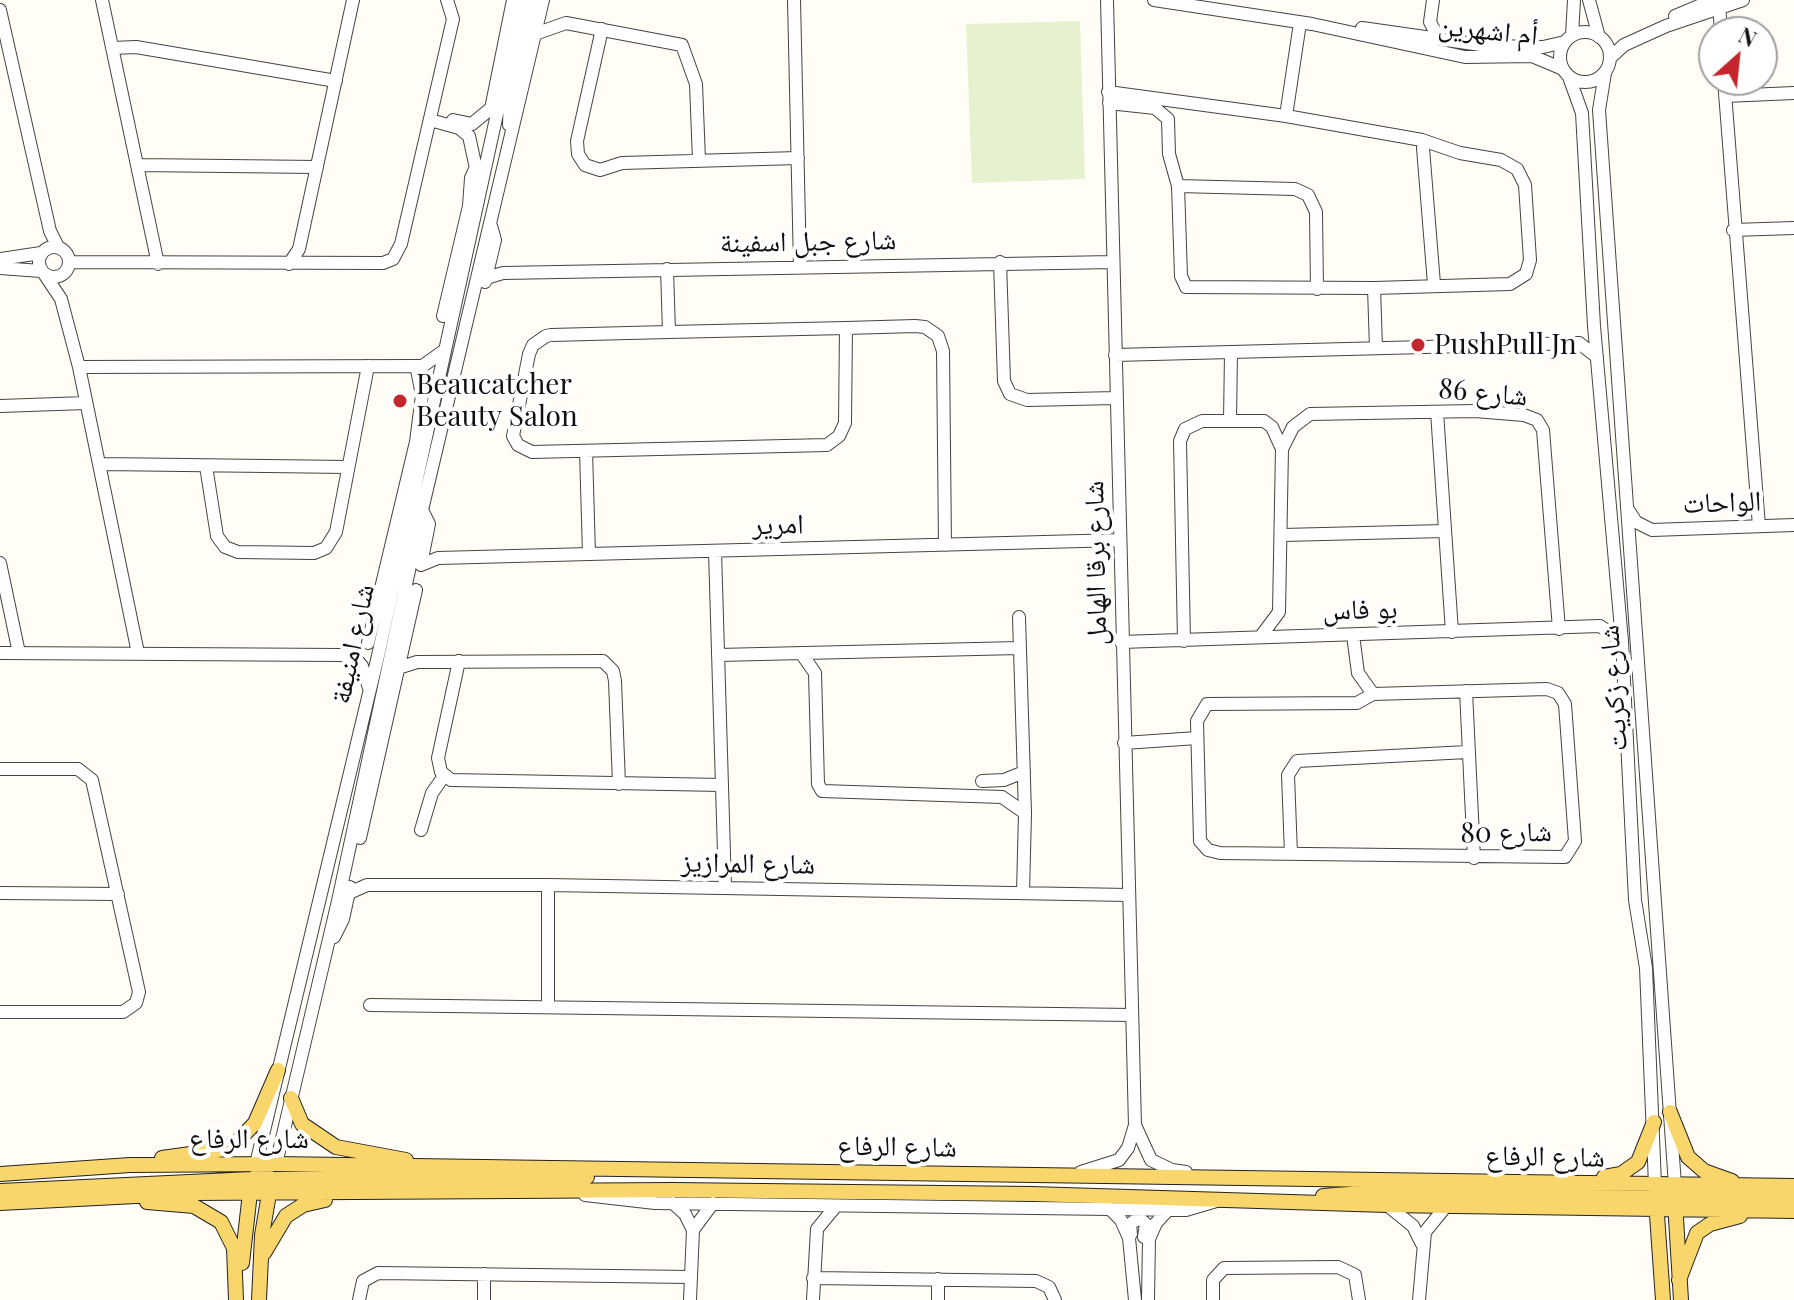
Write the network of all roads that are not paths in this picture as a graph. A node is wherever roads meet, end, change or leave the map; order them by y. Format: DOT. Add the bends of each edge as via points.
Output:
graph roads {
  1 [pos="102,0"];
  2 [pos="353,0"];
  3 [pos="447,0"];
  4 [pos="513,0"];
  5 [pos="522,0"];
  6 [pos="794,0"];
  7 [pos="1107,0"];
  8 [pos="1154,0"];
  9 [pos="1433,0"];
  10 [pos="1574,0"];
  11 [pos="1589,0"];
  12 [pos="1743,0"];
  13 [pos="539,1"];
  14 [pos="1717,3"];
  15 [pos="1226,6"];
  16 [pos="0,10"];
  17 [pos="1430,22"];
  18 [pos="566,23"];
  19 [pos="1306,24"];
  20 [pos="602,29"];
  21 [pos="535,34"];
  22 [pos="1417,36"];
  23 [pos="1569,38"];
  24 [pos="1439,39"];
  25 [pos="1602,39"];
  26 [pos="112,48"];
  27 [pos="1512,51"];
  28 [pos="1610,58"];
  29 [pos="1566,73"];
  30 [pos="1605,73"];
  31 [pos="336,81"];
  32 [pos="1725,96"];
  33 [pos="1109,98"];
  34 [pos="495,105"];
  35 [pos="431,115"];
  36 [pos="1286,116"];
  37 [pos="1304,130"];
  38 [pos="511,136"];
  39 [pos="1423,148"];
  40 [pos="1443,148"];
  41 [pos="798,158"];
  42 [pos="699,160"];
  43 [pos="137,165"];
  44 [pos="317,167"];
  45 [pos="476,167"];
  46 [pos="481,186"];
  47 [pos="1178,186"];
  48 [pos="490,225"];
  49 [pos="1794,228"];
  50 [pos="1733,230"];
  51 [pos="299,249"];
  52 [pos="48,250"];
  53 [pos="1000,262"];
  54 [pos="1113,262"];
  55 [pos="490,263"];
  56 [pos="158,264"];
  57 [pos="289,264"];
  58 [pos="310,264"];
  59 [pos="2,267"];
  60 [pos="800,267"];
  61 [pos="66,268"];
  62 [pos="667,269"];
  63 [pos="43,273"];
  64 [pos="503,273"];
  65 [pos="486,278"];
  66 [pos="1434,284"];
  67 [pos="1374,288"];
  68 [pos="1317,289"];
  69 [pos="61,299"];
  70 [pos="472,304"];
  71 [pos="443,316"];
  72 [pos="1594,326"];
  73 [pos="846,328"];
  74 [pos="669,332"];
  75 [pos="1579,343"];
  76 [pos="1376,348"];
  77 [pos="445,350"];
  78 [pos="1231,352"];
  79 [pos="1115,355"];
  80 [pos="1597,357"];
  81 [pos="368,366"];
  82 [pos="419,366"];
  83 [pos="79,367"];
  84 [pos="1116,398"];
  85 [pos="86,403"];
  86 [pos="421,405"];
  87 [pos="0,406"];
  88 [pos="1437,412"];
  89 [pos="1230,421"];
  90 [pos="427,428"];
  91 [pos="1282,449"];
  92 [pos="586,451"];
  93 [pos="102,464"];
  94 [pos="206,466"];
  95 [pos="348,467"];
  96 [pos="1626,506"];
  97 [pos="422,510"];
  98 [pos="1794,525"];
  99 [pos="1759,526"];
  100 [pos="1652,530"];
  101 [pos="1444,531"];
  102 [pos="1283,535"];
  103 [pos="1120,540"];
  104 [pos="945,545"];
  105 [pos="425,547"];
  106 [pos="715,551"];
  107 [pos="589,554"];
  108 [pos="1630,555"];
  109 [pos="438,558"];
  110 [pos="0,563"];
  111 [pos="421,565"];
  112 [pos="418,579"];
  113 [pos="406,597"];
  114 [pos="1619,606"];
  115 [pos="1019,617"];
  116 [pos="385,619"];
  117 [pos="1600,626"];
  118 [pos="1559,629"];
  119 [pos="1452,632"];
  120 [pos="1353,635"];
  121 [pos="1261,636"];
  122 [pos="1184,641"];
  123 [pos="1622,641"];
  124 [pos="1121,642"];
  125 [pos="368,643"];
  126 [pos="1019,648"];
  127 [pos="0,653"];
  128 [pos="19,653"];
  129 [pos="138,653"];
  130 [pos="801,653"];
  131 [pos="401,654"];
  132 [pos="718,655"];
  133 [pos="349,656"];
  134 [pos="459,661"];
  135 [pos="417,662"];
  136 [pos="398,668"];
  137 [pos="1466,691"];
  138 [pos="370,693"];
  139 [pos="1373,694"];
  140 [pos="1197,738"];
  141 [pos="1124,743"];
  142 [pos="1467,752"];
  143 [pos="0,769"];
  144 [pos="1024,772"];
  145 [pos="444,776"];
  146 [pos="982,781"];
  147 [pos="619,784"];
  148 [pos="722,785"];
  149 [pos="1025,813"];
  150 [pos="421,830"];
  151 [pos="1291,854"];
  152 [pos="352,856"];
  153 [pos="1474,858"];
  154 [pos="352,873"];
  155 [pos="367,885"];
  156 [pos="548,885"];
  157 [pos="725,887"];
  158 [pos="0,893"];
  159 [pos="349,893"];
  160 [pos="1023,893"];
  161 [pos="118,894"];
  162 [pos="1129,895"];
  163 [pos="328,943"];
  164 [pos="370,1005"];
  165 [pos="548,1007"];
  166 [pos="0,1012"];
  167 [pos="1132,1015"];
  168 [pos="278,1070"];
  169 [pos="291,1098"];
  170 [pos="1670,1112"];
  171 [pos="1654,1122"];
  172 [pos="1135,1125"];
  173 [pos="130,1165"];
  174 [pos="422,1166"];
  175 [pos="633,1169"];
  176 [pos="274,1171"];
  177 [pos="0,1174"];
  178 [pos="1064,1176"];
  179 [pos="1229,1178"];
  180 [pos="253,1179"];
  181 [pos="1556,1183"];
  182 [pos="1752,1186"];
  183 [pos="1794,1186"];
  184 [pos="0,1191"];
  185 [pos="567,1191"];
  186 [pos="269,1194"];
  187 [pos="351,1194"];
  188 [pos="111,1196"];
  189 [pos="1223,1199"];
  190 [pos="1794,1199"];
  191 [pos="1296,1202"];
  192 [pos="0,1203"];
  193 [pos="673,1203"];
  194 [pos="713,1203"];
  195 [pos="1676,1203"];
  196 [pos="1656,1204"];
  197 [pos="798,1205"];
  198 [pos="1387,1205"];
  199 [pos="1447,1205"];
  200 [pos="836,1206"];
  201 [pos="1109,1208"];
  202 [pos="1168,1210"];
  203 [pos="1763,1210"];
  204 [pos="1794,1211"];
  205 [pos="817,1229"];
  206 [pos="693,1230"];
  207 [pos="1422,1244"];
  208 [pos="1140,1259"];
  209 [pos="260,1261"];
  210 [pos="484,1274"];
  211 [pos="690,1277"];
  212 [pos="813,1278"];
  213 [pos="938,1279"];
  214 [pos="1679,1280"];
  215 [pos="260,1299"];
  216 [pos="238,1300"];
  217 [pos="359,1300"];
  218 [pos="484,1300"];
  219 [pos="690,1300"];
  220 [pos="813,1300"];
  221 [pos="938,1300"];
  222 [pos="1055,1300"];
  223 [pos="1135,1300"];
  224 [pos="1148,1300"];
  225 [pos="1213,1300"];
  226 [pos="1359,1300"];
  227 [pos="1419,1300"];
  228 [pos="1663,1300"];
  229 [pos="1681,1300"];
  1 -- 26 [label="street"];
  2 -- 31 [label="street"];
  3 -- 35 [label="street" via="453,19"];
  4 -- 34 [label="street"];
  5 -- 34 [label="street, شارع امنيفة"];
  6 -- 41 [label="street"];
  7 -- 33 [label="street, شارع برقا الهامل"];
  8 -- 15 [label="street, أم اشهرين"];
  9 -- 17 [label="street"];
  10 -- 23 [label="street"];
  11 -- 25 [label="street"];
  12 -- 14 [label="street"];
  13 -- 18 [label="street"];
  13 -- 21 [label="street, شارع امنيفة"];
  13 -- 38 [label="street" via="510,97"];
  14 -- 25 [label="street" via="1624,39"];
  14 -- 28 [label="street" via="1624,45"];
  15 -- 19 [label="street, أم اشهرين"];
  16 -- 52 [label="street" via="50,231"];
  17 -- 22 [label="street"];
  17 -- 24 [label="street"];
  18 -- 20 [label="street"];
  18 -- 21 [label="street"];
  19 -- 22 [label="street, أم اشهرين"];
  19 -- 27 [label="street, أم اشهرين" via="1465,57"];
  19 -- 36 [label="street"];
  20 -- 42 [label="street" via="669,40 685,48 696,84"];
  20 -- 42 [label="street" via="577,141 581,160 600,170 622,163"];
  21 -- 38 [label="street, شارع امنيفة"];
  22 -- 24 [label="street, أم اشهرين"];
  23 -- 25 [label="street" via="1583,32"];
  23 -- 27 [label="street, أم اشهرين"];
  23 -- 29 [label="street" via="1560,55"];
  24 -- 27 [label="street, أم اشهرين"];
  25 -- 28 [label="street"];
  26 -- 31 [label="street" via="136,47"];
  26 -- 43 [label="street"];
  27 -- 29 [label="street, أم اشهرين"];
  28 -- 30 [label="street"];
  29 -- 30 [label="street" via="1588,82"];
  29 -- 72 [label="street, شارع زكريت" via="1582,113"];
  30 -- 96 [label="street, شارع زكريت" via="1599,110"];
  31 -- 44 [label="street"];
  32 -- 50 [label="street"];
  33 -- 36 [label="street"];
  33 -- 47 [label="street" via="1165,113"];
  33 -- 54 [label="street, شارع برقا الهامل"];
  34 -- 35 [label="street" via="472,124"];
  34 -- 46 [label="street, شارع امنيفة"];
  35 -- 45 [label="street" via="464,131 474,147"];
  35 -- 58 [label="street" via="397,255 383,263"];
  36 -- 40 [label="street"];
  37 -- 39 [label="street"];
  38 -- 48 [label="street, شارع امنيفة"];
  39 -- 40 [label="street"];
  39 -- 66 [label="street"];
  40 -- 66 [label="street" via="1501,160 1517,169 1525,185 1530,260 1526,274 1510,284"];
  41 -- 42 [label="street"];
  41 -- 60 [label="street"];
  43 -- 44 [label="street"];
  43 -- 56 [label="street"];
  44 -- 51 [label="street"];
  45 -- 46 [label="street"];
  45 -- 71 [label="street"];
  46 -- 77 [label="street, شارع امنيفة"];
  47 -- 68 [label="street" via="1304,192 1315,207"];
  47 -- 68 [label="street" via="1181,276 1186,287"];
  48 -- 55 [label="street" via="495,240"];
  48 -- 70 [label="street, شارع امنيفة"];
  49 -- 50 [label="street"];
  50 -- 99 [label="street"];
  51 -- 57 [label="street"];
  51 -- 58 [label="street"];
  52 -- 59 [label="street"];
  52 -- 61 [label="street"];
  52 -- 63 [label="street" via="38,265"];
  53 -- 54 [label="street, شارع جبل اسفينة"];
  53 -- 60 [label="street, شارع جبل اسفينة"];
  53 -- 84 [label="street" via="1004,381 1010,394 1027,400"];
  54 -- 79 [label="street, شارع برقا الهامل"];
  55 -- 64 [label="street"];
  55 -- 65 [label="street"];
  56 -- 57 [label="street"];
  56 -- 61 [label="street"];
  57 -- 58 [label="street"];
  59 -- 63 [label="street"];
  60 -- 62 [label="street, شارع جبل اسفينة"];
  61 -- 63 [label="street"];
  61 -- 69 [label="street"];
  62 -- 64 [label="street, شارع جبل اسفينة"];
  62 -- 74 [label="street"];
  63 -- 69 [label="street"];
  64 -- 65 [label="street, شارع جبل اسفينة"];
  65 -- 70 [label="street"];
  66 -- 67 [label="street"];
  67 -- 68 [label="street"];
  67 -- 76 [label="street"];
  69 -- 83 [label="street"];
  70 -- 97 [label="street, شارع امنيفة"];
  72 -- 75 [label="street"];
  72 -- 80 [label="street, شارع زكريت"];
  73 -- 74 [label="street"];
  73 -- 92 [label="street" via="845,423 827,445"];
  73 -- 104 [label="street" via="920,326 941,341"];
  74 -- 92 [label="street" via="551,335 533,345 513,426 515,441 532,452"];
  75 -- 76 [label="street"];
  75 -- 80 [label="street"];
  76 -- 78 [label="street"];
  77 -- 82 [label="street"];
  77 -- 90 [label="street, شارع امنيفة"];
  78 -- 79 [label="street"];
  78 -- 89 [label="street"];
  79 -- 84 [label="street, شارع برقا الهامل"];
  80 -- 114 [label="street, شارع زكريت"];
  81 -- 82 [label="street"];
  81 -- 83 [label="street"];
  81 -- 95 [label="street"];
  82 -- 86 [label="street"];
  83 -- 85 [label="street"];
  84 -- 103 [label="street, شارع برقا الهامل"];
  85 -- 87 [label="street"];
  85 -- 93 [label="street"];
  86 -- 90 [label="street"];
  86 -- 125 [label="street"];
  88 -- 91 [label="street, شارع 86" via="1310,414 1293,427"];
  88 -- 101 [label="street"];
  88 -- 118 [label="street, شارع 86" via="1521,414 1540,424"];
  89 -- 91 [label="street" via="1259,420 1272,427"];
  89 -- 122 [label="street" via="1198,422 1181,436"];
  90 -- 116 [label="street, شارع امنيفة"];
  91 -- 102 [label="street"];
  92 -- 107 [label="street"];
  93 -- 94 [label="street"];
  93 -- 129 [label="street"];
  94 -- 95 [label="street"];
  94 -- 95 [label="street" via="217,536 225,547 238,552 314,553 334,538"];
  96 -- 100 [label="street, الواحات" via="1636,522"];
  96 -- 108 [label="street, شارع زكريت"];
  97 -- 105 [label="street" via="429,524"];
  97 -- 113 [label="street, شارع امنيفة"];
  98 -- 99 [label="street, الواحات"];
  99 -- 100 [label="street, الواحات"];
  100 -- 108 [label="street, الواحات" via="1640,536"];
  101 -- 102 [label="street"];
  101 -- 119 [label="street"];
  102 -- 121 [label="street" via="1279,612"];
  103 -- 104 [label="street, امرير"];
  103 -- 124 [label="street, شارع برقا الهامل"];
  104 -- 106 [label="street, امرير"];
  105 -- 109 [label="street"];
  105 -- 111 [label="street"];
  106 -- 107 [label="street, امرير"];
  106 -- 132 [label="street"];
  107 -- 109 [label="street, امرير"];
  108 -- 170 [label="street, شارع زكريت"];
  109 -- 111 [label="street, امرير"];
  110 -- 128 [label="street"];
  111 -- 112 [label="street"];
  112 -- 113 [label="street"];
  112 -- 131 [label="street"];
  113 -- 152 [label="street, شارع امنيفة" via="384,682"];
  114 -- 117 [label="street"];
  114 -- 123 [label="street, شارع زكريت"];
  115 -- 126 [label="street"];
  116 -- 125 [label="street"];
  116 -- 138 [label="street, شارع امنيفة"];
  117 -- 118 [label="street, بو فاس"];
  117 -- 123 [label="street"];
  118 -- 119 [label="street, بو فاس"];
  119 -- 120 [label="street, بو فاس"];
  120 -- 121 [label="street, بو فاس"];
  120 -- 139 [label="street" via="1359,679"];
  121 -- 122 [label="street, بو فاس"];
  122 -- 124 [label="street, بو فاس"];
  123 -- 171 [label="street, شارع زكريت" via="1635,900 1646,968"];
  124 -- 141 [label="street, شارع برقا الهامل"];
  125 -- 133 [label="street"];
  126 -- 130 [label="street"];
  126 -- 144 [label="street"];
  127 -- 128 [label="street"];
  128 -- 129 [label="street"];
  129 -- 133 [label="street"];
  130 -- 132 [label="street"];
  130 -- 149 [label="street" via="815,673 822,791 1002,797"];
  131 -- 135 [label="street"];
  131 -- 136 [label="street"];
  132 -- 148 [label="street"];
  133 -- 138 [label="street" via="362,666"];
  134 -- 135 [label="street"];
  134 -- 145 [label="street" via="438,758"];
  134 -- 147 [label="street" via="594,658 607,664 615,681"];
  135 -- 136 [label="street"];
  136 -- 152 [label="street"];
  137 -- 139 [label="street, شارع 80"];
  137 -- 142 [label="street"];
  137 -- 153 [label="street, شارع 80" via="1547,689 1561,696 1575,841 1571,852 1558,859"];
  138 -- 168 [label="street, شارع امنيفة"];
  139 -- 140 [label="street, شارع 80" via="1357,703 1211,703 1199,713"];
  140 -- 141 [label="street"];
  140 -- 151 [label="street, شارع 80" via="1198,833 1204,848"];
  141 -- 162 [label="street, شارع برقا الهامل"];
  142 -- 151 [label="street" via="1297,761 1288,775"];
  142 -- 153 [label="street"];
  143 -- 161 [label="street" via="78,769 90,776"];
  144 -- 146 [label="street"];
  144 -- 149 [label="street"];
  145 -- 147 [label="street" via="459,782"];
  145 -- 150 [label="street" via="432,793"];
  147 -- 148 [label="street"];
  148 -- 157 [label="street"];
  149 -- 160 [label="street"];
  151 -- 153 [label="street, شارع 80"];
  152 -- 154 [label="street"];
  152 -- 163 [label="street, شارع امنيفة"];
  154 -- 155 [label="street"];
  154 -- 159 [label="street"];
  155 -- 156 [label="street, شارع المرازيز"];
  155 -- 159 [label="street, شارع المرازيز"];
  156 -- 157 [label="street, شارع المرازيز"];
  156 -- 165 [label="street"];
  157 -- 160 [label="street, شارع المرازيز"];
  158 -- 161 [label="street"];
  159 -- 163 [label="street" via="342,924"];
  160 -- 162 [label="street, شارع المرازيز"];
  161 -- 166 [label="street" via="139,992 134,1006 119,1013"];
  162 -- 167 [label="street, شارع برقا الهامل"];
  163 -- 169 [label="street, شارع امنيفة"];
  164 -- 165 [label="street"];
  165 -- 167 [label="street"];
  167 -- 172 [label="street, شارع برقا الهامل"];
  168 -- 173 [label="main road" via="255,1123 237,1142 219,1150"];
  168 -- 180 [label="street, شارع امنيفة"];
  169 -- 174 [label="main road" via="302,1124 340,1149"];
  169 -- 176 [label="street, شارع امنيفة"];
  170 -- 182 [label="main road" via="1684,1152 1697,1166"];
  170 -- 195 [label="street, شارع زكريت"];
  171 -- 181 [label="main road" via="1642,1156 1627,1171"];
  171 -- 196 [label="street, شارع زكريت"];
  172 -- 178 [label="street, شارع برقا الهامل" via="1119,1160"];
  172 -- 179 [label="street, شارع برقا الهامل" via="1145,1153 1160,1166"];
  173 -- 177 [label="main road, شارع الرفاع"];
  173 -- 180 [label="main road, شارع الرفاع"];
  174 -- 175 [label="main road, شارع الرفاع"];
  174 -- 176 [label="main road, شارع الرفاع"];
  175 -- 176 [label="main road" via="559,1178"];
  175 -- 178 [label="main road, شارع الرفاع"];
  176 -- 180 [label="main road"];
  176 -- 186 [label="main road, شارع امنيفة"];
  178 -- 179 [label="main road, شارع الرفاع"];
  179 -- 181 [label="main road, شارع الرفاع"];
  180 -- 184 [label="main road"];
  180 -- 186 [label="main road, شارع الرفاع"];
  180 -- 188 [label="main road, شارع الرفاع"];
  180 -- 216 [label="main road, شارع امنيفة"];
  181 -- 196 [label="main road, شارع الرفاع"];
  182 -- 183 [label="main road, شارع الرفاع"];
  182 -- 195 [label="main road, شارع الرفاع"];
  185 -- 187 [label="main road, شارع الرفاع"];
  185 -- 189 [label="main road, شارع الرفاع"];
  185 -- 193 [label="street, شارع الرفاع"];
  186 -- 187 [label="main road, شارع الرفاع"];
  186 -- 209 [label="main road, شارع امنيفة"];
  187 -- 209 [label="main road" via="291,1212"];
  188 -- 192 [label="main road, شارع الرفاع"];
  188 -- 216 [label="main road" via="194,1206 215,1217 234,1248"];
  189 -- 191 [label="main road, شارع الرفاع"];
  189 -- 202 [label="street, شارع الرفاع" via="1194,1210"];
  190 -- 195 [label="main road"];
  191 -- 196 [label="main road" via="1363,1193"];
  191 -- 198 [label="main road, شارع الرفاع"];
  193 -- 194 [label="street, شارع الرفاع"];
  193 -- 206 [label="street"];
  194 -- 197 [label="street, شارع الرفاع"];
  194 -- 206 [label="street"];
  195 -- 196 [label="main road, شارع الرفاع"];
  195 -- 196 [label="main road" via="1664,1199"];
  195 -- 196 [label="main road" via="1666,1213"];
  195 -- 203 [label="main road, شارع الرفاع"];
  195 -- 214 [label="main road, شارع زكريت"];
  196 -- 199 [label="main road, شارع الرفاع"];
  196 -- 228 [label="main road, شارع زكريت"];
  197 -- 200 [label="street, شارع الرفاع"];
  197 -- 205 [label="street"];
  198 -- 199 [label="main road, شارع الرفاع"];
  198 -- 207 [label="street" via="1413,1226"];
  199 -- 207 [label="street" via="1431,1220"];
  200 -- 201 [label="street, شارع الرفاع"];
  200 -- 205 [label="street"];
  201 -- 202 [label="street, شارع الرفاع"];
  201 -- 208 [label="street"];
  202 -- 208 [label="street" via="1153,1228"];
  203 -- 204 [label="main road, شارع الرفاع"];
  203 -- 214 [label="main road" via="1703,1228 1690,1245"];
  205 -- 212 [label="street"];
  206 -- 211 [label="street"];
  207 -- 227 [label="street"];
  208 -- 223 [label="street"];
  208 -- 224 [label="street"];
  209 -- 215 [label="main road, شارع امنيفة"];
  210 -- 211 [label="street"];
  210 -- 217 [label="street" via="373,1274 363,1281"];
  210 -- 218 [label="street"];
  211 -- 219 [label="street"];
  212 -- 213 [label="street"];
  212 -- 220 [label="street"];
  213 -- 221 [label="street"];
  213 -- 222 [label="street" via="1036,1281 1049,1287"];
  214 -- 229 [label="main road, شارع زكريت"];
  225 -- 226 [label="street" via="1213,1280 1224,1268 1338,1267 1355,1275"];
}
